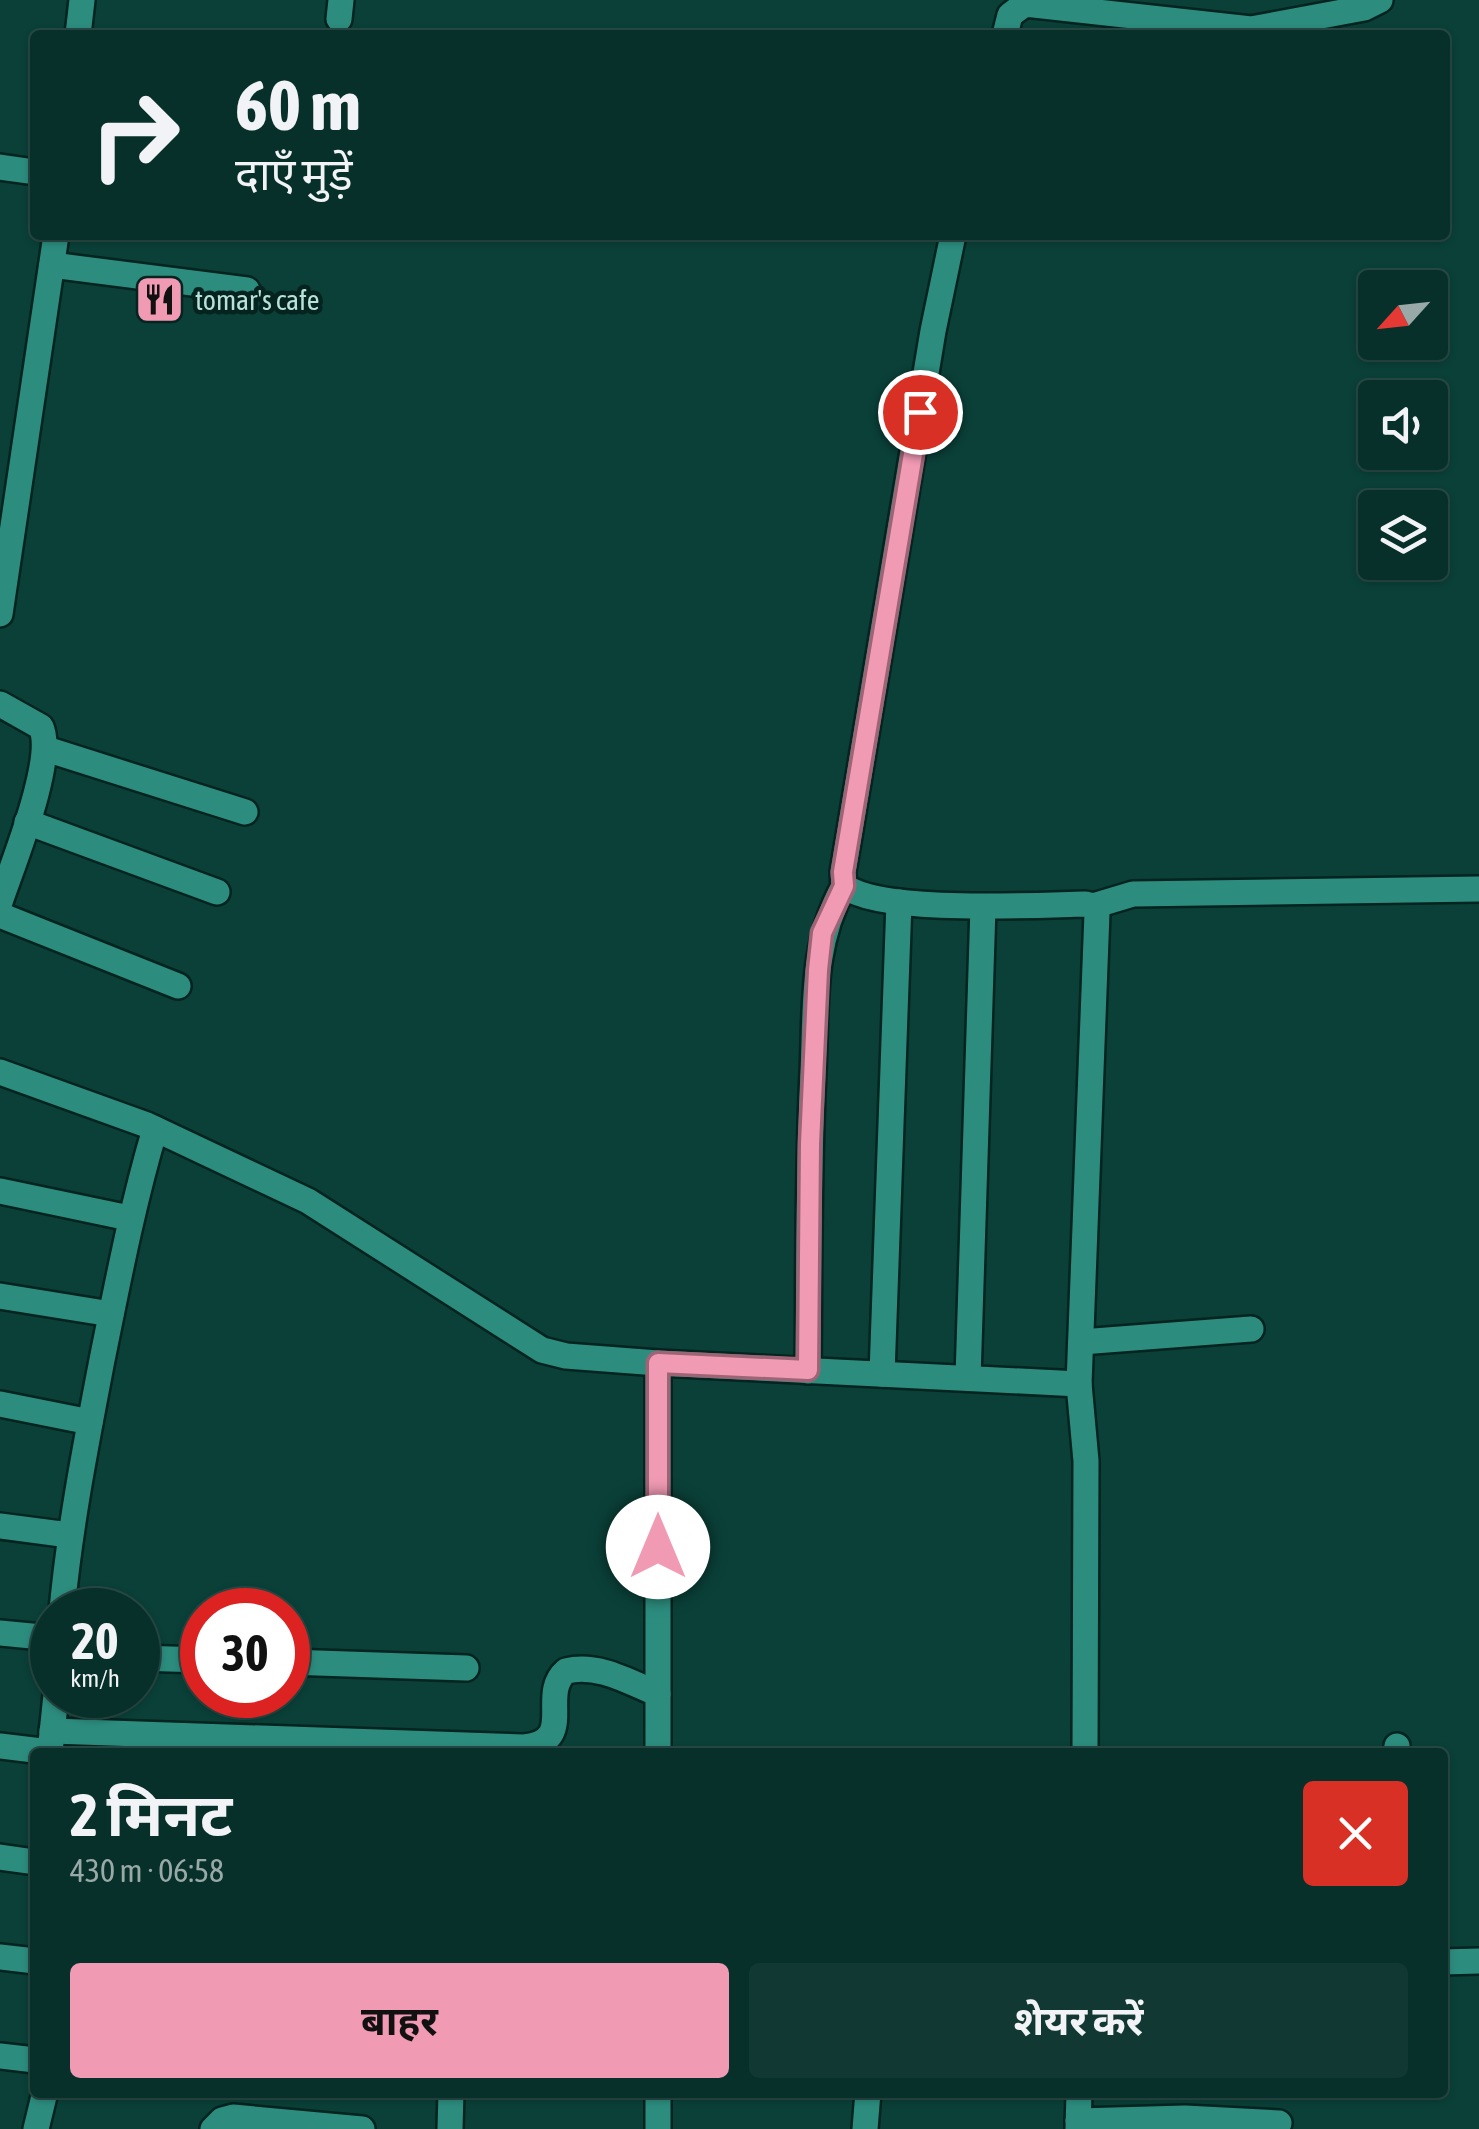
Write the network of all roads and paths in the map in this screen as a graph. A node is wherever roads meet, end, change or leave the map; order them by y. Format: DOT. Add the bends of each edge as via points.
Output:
graph roads {
  1 [pos="82,0"];
  2 [pos="1380,0"];
  3 [pos="1023,2"];
  4 [pos="1059,8"];
  5 [pos="79,30"];
  6 [pos="1006,30"];
  7 [pos="1057,30"];
  8 [pos="1196,30"];
  9 [pos="1226,30"];
  10 [pos="0,168"];
  11 [pos="30,171"];
  12 [pos="55,240"];
  13 [pos="952,240"];
  14 [pos="52,265"];
  15 [pos="246,290"];
  16 [pos="0,614"];
  17 [pos="0,704"];
  18 [pos="46,749"];
  19 [pos="245,812"];
  20 [pos="27,822"];
  21 [pos="844,886"];
  22 [pos="1479,889"];
  23 [pos="217,892"];
  24 [pos="0,902"];
  25 [pos="899,902"];
  26 [pos="1093,906"];
  27 [pos="983,907"];
  28 [pos="0,915"];
  29 [pos="178,986"];
  30 [pos="0,1072"];
  31 [pos="155,1129"];
  32 [pos="0,1191"];
  33 [pos="130,1218"];
  34 [pos="0,1296"];
  35 [pos="111,1314"];
  36 [pos="1251,1329"];
  37 [pos="1081,1342"];
  38 [pos="658,1363"];
  39 [pos="808,1370"];
  40 [pos="882,1374"];
  41 [pos="968,1378"];
  42 [pos="1079,1384"];
  43 [pos="0,1404"];
  44 [pos="90,1422"];
  45 [pos="0,1526"];
  46 [pos="69,1535"];
  47 [pos="64,1588"];
  48 [pos="0,1633"];
  49 [pos="30,1636"];
  50 [pos="310,1663"];
  51 [pos="466,1668"];
  52 [pos="658,1694"];
  53 [pos="53,1718"];
  54 [pos="50,1745"];
  55 [pos="0,1746"];
  56 [pos="658,1748"];
  57 [pos="1085,1748"];
  58 [pos="0,1857"];
  59 [pos="30,1861"];
  60 [pos="0,1956"];
  61 [pos="30,1960"];
  62 [pos="1448,1962"];
  63 [pos="1479,1962"];
  64 [pos="0,2056"];
  65 [pos="30,2059"];
  66 [pos="44,2098"];
  67 [pos="450,2098"];
  68 [pos="658,2098"];
  69 [pos="868,2098"];
  70 [pos="1079,2098"];
  71 [pos="1185,2113"];
  72 [pos="1280,2123"];
  73 [pos="1078,2125"];
  74 [pos="36,2129"];
  75 [pos="213,2129"];
  76 [pos="362,2129"];
  77 [pos="450,2129"];
  78 [pos="658,2129"];
  79 [pos="865,2129"];
  1 -- 5 [label="street"];
  2 -- 9 [label="street" via="1293,24"];
  3 -- 4 [label="street"];
  3 -- 6 [label="street"];
  4 -- 7 [label="street"];
  4 -- 8 [label="street"];
  10 -- 11 [label="street"];
  12 -- 14 [label="street"];
  13 -- 21 [label="street" via="877,658"];
  14 -- 15 [label="street"];
  14 -- 16 [label="street"];
  17 -- 18 [label="street" via="41,727"];
  18 -- 19 [label="street"];
  18 -- 20 [label="street"];
  20 -- 23 [label="street"];
  20 -- 24 [label="street"];
  21 -- 25 [label="street"];
  21 -- 39 [label="street" via="822,933 818,970"];
  22 -- 26 [label="street" via="1133,894"];
  25 -- 27 [label="street"];
  25 -- 40 [label="street"];
  26 -- 27 [label="street"];
  26 -- 37 [label="street" via="1098,923"];
  27 -- 41 [label="street"];
  28 -- 29 [label="street"];
  30 -- 31 [label="street"];
  31 -- 33 [label="street"];
  31 -- 38 [label="street" via="308,1201 542,1350"];
  32 -- 33 [label="street"];
  33 -- 35 [label="street"];
  34 -- 35 [label="street"];
  35 -- 44 [label="street"];
  36 -- 37 [label="street"];
  37 -- 42 [label="street"];
  38 -- 39 [label="street"];
  38 -- 52 [label="street"];
  39 -- 40 [label="street"];
  40 -- 41 [label="street"];
  41 -- 42 [label="street"];
  42 -- 57 [label="street" via="1086,1460"];
  43 -- 44 [label="street"];
  44 -- 46 [label="street"];
  45 -- 46 [label="street"];
  46 -- 47 [label="street"];
  48 -- 49 [label="street"];
  50 -- 51 [label="street"];
  52 -- 54 [label="street" via="604,1672 566,1671 557,1685 552,1735 524,1747"];
  52 -- 56 [label="street"];
  53 -- 54 [label="street"];
  54 -- 55 [label="street"];
  58 -- 59 [label="street"];
  60 -- 61 [label="street"];
  62 -- 63 [label="street"];
  64 -- 65 [label="street"];
  66 -- 74 [label="street"];
  67 -- 77 [label="street"];
  68 -- 78 [label="street"];
  69 -- 79 [label="street"];
  70 -- 73 [label="street"];
  71 -- 72 [label="street"];
  71 -- 73 [label="street"];
  75 -- 76 [label="street" via="232,2117"];
}
